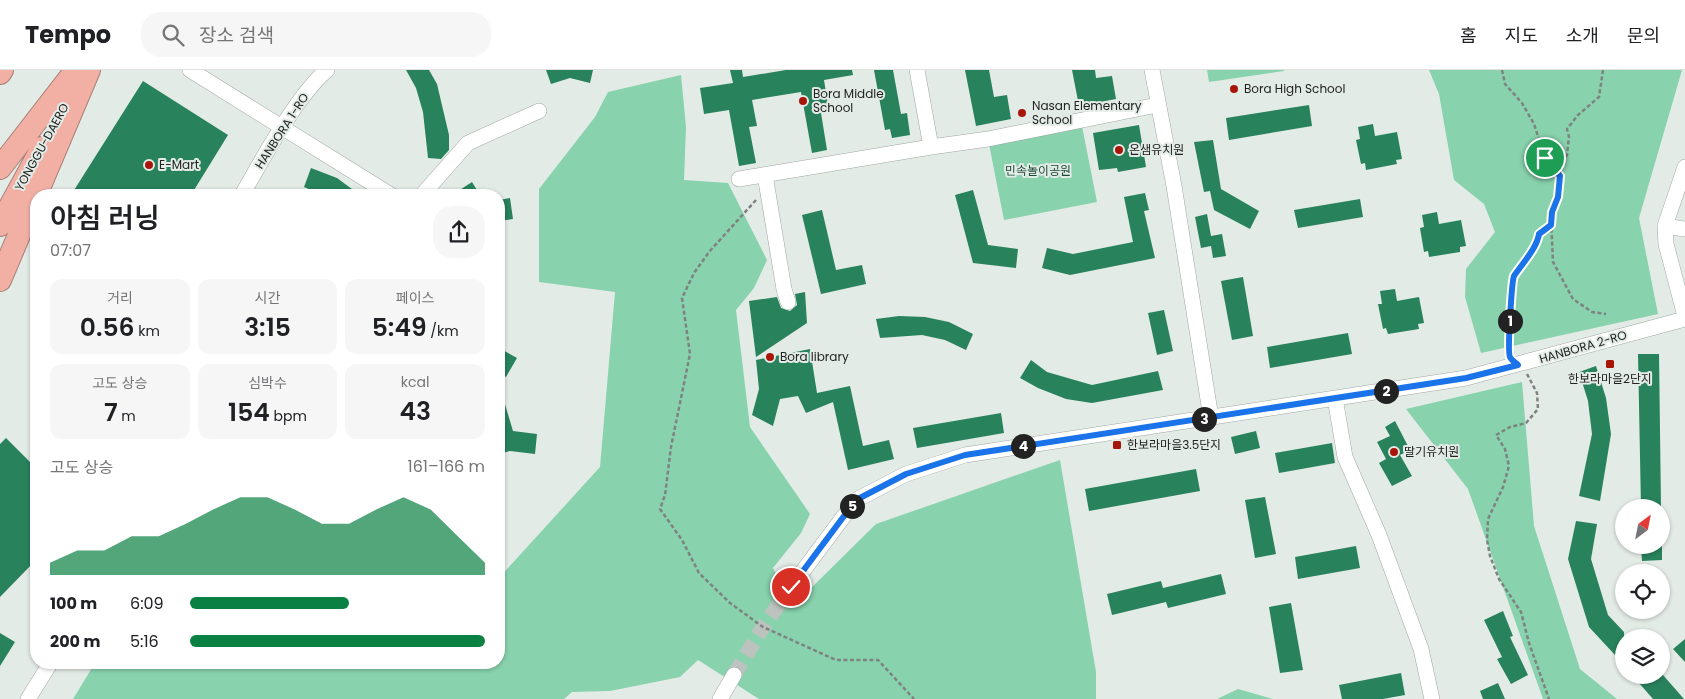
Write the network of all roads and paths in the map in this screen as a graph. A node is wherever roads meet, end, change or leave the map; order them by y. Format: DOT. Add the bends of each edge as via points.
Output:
graph roads {
  1 [pos="76,70"];
  2 [pos="85,70"];
  3 [pos="89,70"];
  4 [pos="190,70"];
  5 [pos="327,70"];
  6 [pos="918,70"];
  7 [pos="1152,70"];
  8 [pos="1502,70"];
  9 [pos="1603,70"];
  10 [pos="1158,105"];
  11 [pos="539,111"];
  12 [pos="283,128"];
  13 [pos="930,147"];
  14 [pos="1685,167"];
  15 [pos="0,168"];
  16 [pos="1560,176"];
  17 [pos="739,179"];
  18 [pos="766,181"];
  19 [pos="39,189"];
  20 [pos="246,189"];
  21 [pos="380,189"];
  22 [pos="427,189"];
  23 [pos="30,209"];
  24 [pos="0,225"];
  25 [pos="1551,225"];
  26 [pos="1665,226"];
  27 [pos="1685,229"];
  28 [pos="0,280"];
  29 [pos="788,302"];
  30 [pos="1606,314"];
  31 [pos="1685,318"];
  32 [pos="1518,365"];
  33 [pos="1335,398"];
  34 [pos="1211,418"];
  35 [pos="791,587"];
  36 [pos="47,669"];
  37 [pos="734,675"];
  38 [pos="28,699"];
  39 [pos="720,699"];
  40 [pos="914,699"];
  41 [pos="1432,699"];
  42 [pos="1549,699"];
  1 -- 15 [label="highway"];
  2 -- 24 [label="highway, YONGGU-DAERO"];
  3 -- 19 [label="highway"];
  4 -- 12 [label="street"];
  5 -- 12 [label="street, HANBORA 1-RO"];
  6 -- 13 [label="street"];
  7 -- 10 [label="street"];
  8 -- 16 [label="path" via="1505,84 1522,103 1534,124 1545,158"];
  9 -- 16 [label="path" via="1599,97 1584,108 1567,129 1567,155"];
  10 -- 13 [label="street" via="988,139"];
  10 -- 34 [label="street"];
  11 -- 22 [label="street" via="468,143"];
  12 -- 20 [label="street, HANBORA 1-RO"];
  12 -- 21 [label="street"];
  13 -- 18 [label="street"];
  14 -- 26 [label="street"];
  16 -- 25 [label="path"];
  17 -- 18 [label="street"];
  18 -- 29 [label="street"];
  18 -- 40 [label="path" via="694,273 682,298 690,354 660,509 682,540 699,573 730,604 763,626 836,660 878,660"];
  23 -- 28 [label="highway"];
  25 -- 30 [label="path" via="1553,262 1574,299 1592,312"];
  25 -- 32 [label="path" via="1539,234 1538,243 1513,278 1508,338 1510,357"];
  26 -- 27 [label="street"];
  26 -- 31 [label="street" via="1666,244"];
  31 -- 32 [label="street, HANBORA 2-RO"];
  32 -- 33 [label="street, HANBORA 2-RO" via="1466,378"];
  32 -- 42 [label="path" via="1530,377 1537,393 1538,409 1526,423 1496,435 1505,449 1509,466 1503,487 1489,512 1487,540 1499,580 1521,612"];
  33 -- 34 [label="street, HANBORA 2-RO"];
  33 -- 41 [label="street" via="1345,457 1422,648"];
  34 -- 35 [label="street, HANBORA 2-RO" via="965,455 906,474 856,500"];
  36 -- 38 [label="street"];
  37 -- 39 [label="street"];
}
